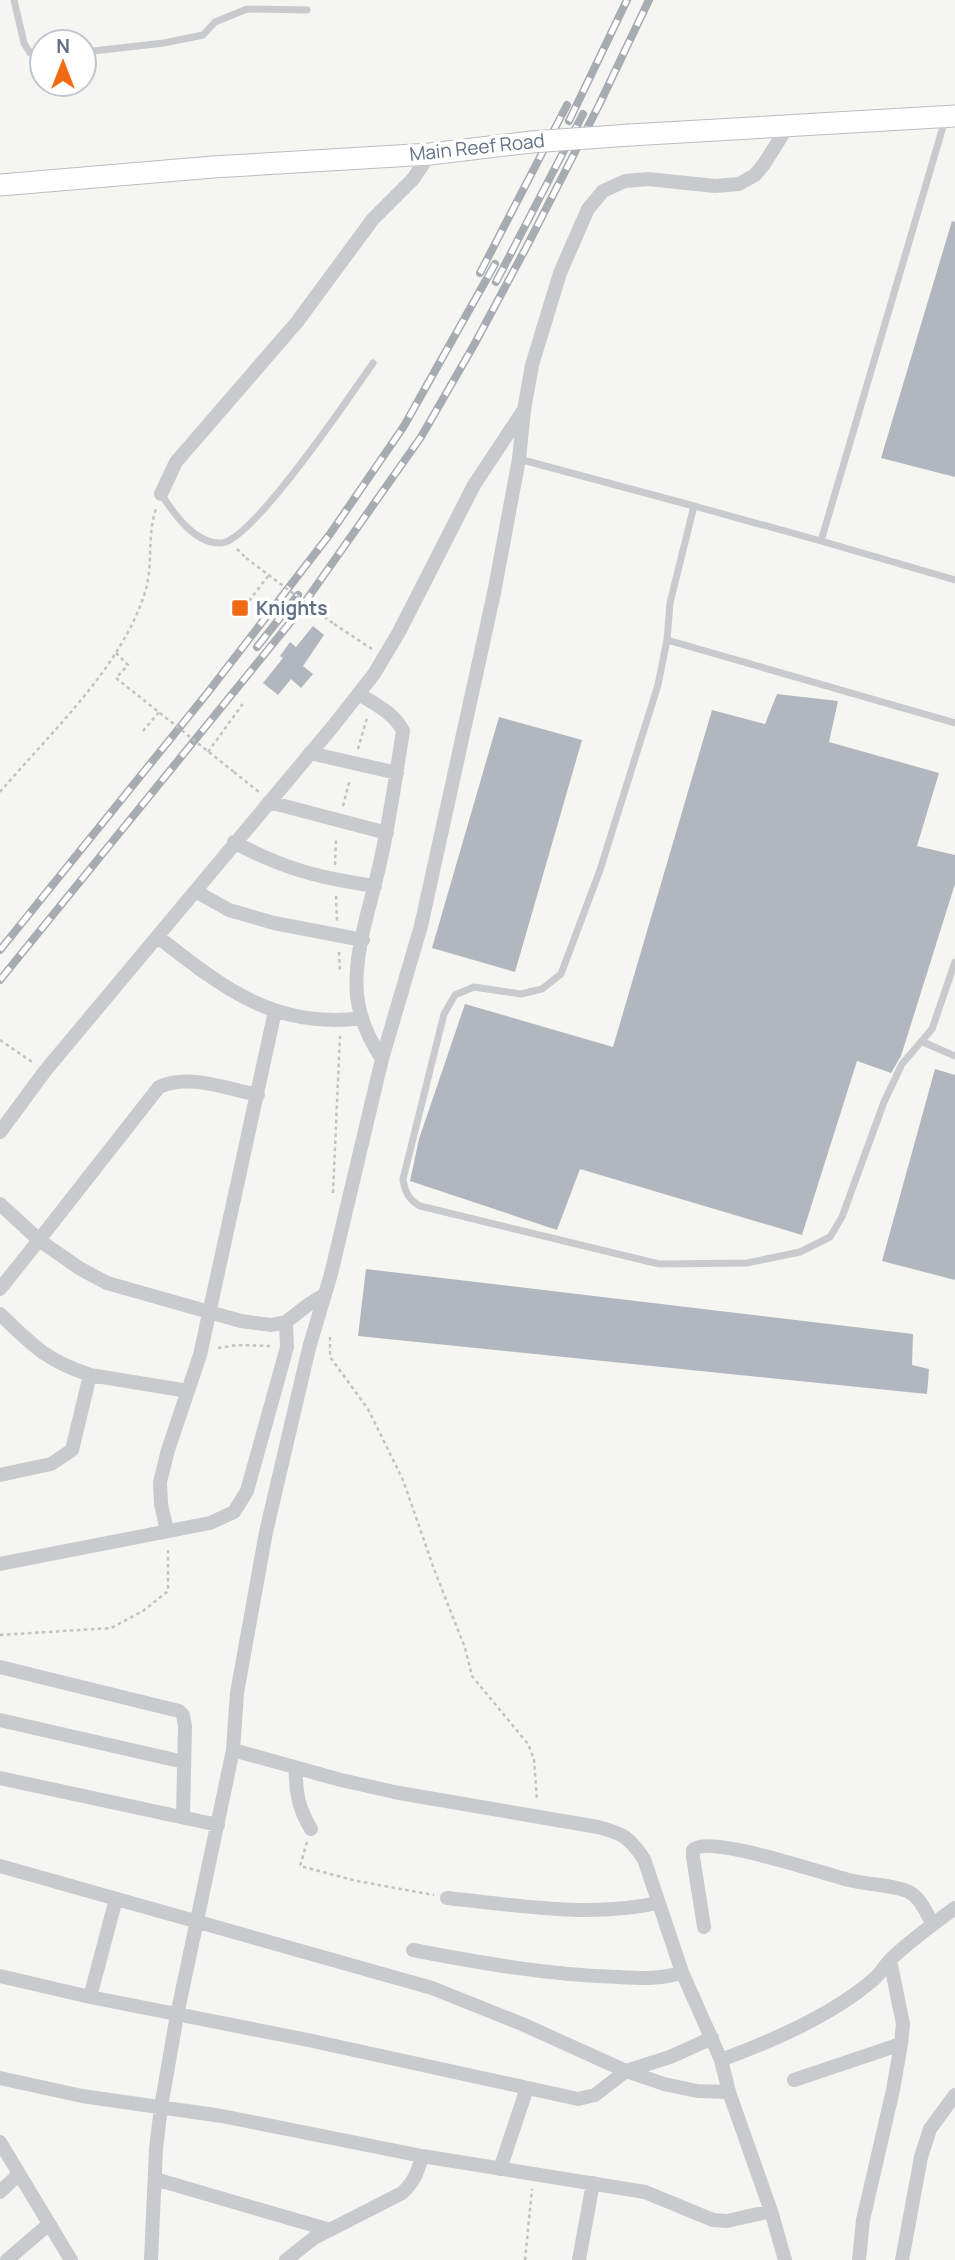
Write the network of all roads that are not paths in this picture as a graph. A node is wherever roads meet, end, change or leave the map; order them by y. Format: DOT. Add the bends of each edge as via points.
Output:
graph roads {
  1 [pos="14,0"];
  2 [pos="307,10"];
  3 [pos="28,50"];
  4 [pos="98,50"];
  5 [pos="951,116"];
  6 [pos="788,126"];
  7 [pos="430,154"];
  8 [pos="0,185"];
  9 [pos="373,363"];
  10 [pos="524,410"];
  11 [pos="519,459"];
  12 [pos="161,494"];
  13 [pos="694,506"];
  14 [pos="821,541"];
  15 [pos="955,580"];
  16 [pos="667,640"];
  17 [pos="359,694"];
  18 [pos="955,723"];
  19 [pos="310,753"];
  20 [pos="397,773"];
  21 [pos="269,802"];
  22 [pos="387,834"];
  23 [pos="234,842"];
  24 [pos="375,887"];
  25 [pos="195,891"];
  26 [pos="158,937"];
  27 [pos="363,940"];
  28 [pos="955,962"];
  29 [pos="275,1011"];
  30 [pos="362,1018"];
  31 [pos="923,1042"];
  32 [pos="955,1056"];
  33 [pos="382,1059"];
  34 [pos="258,1096"];
  35 [pos="0,1132"];
  36 [pos="0,1204"];
  37 [pos="39,1240"];
  38 [pos="0,1289"];
  39 [pos="324,1295"];
  40 [pos="210,1312"];
  41 [pos="0,1314"];
  42 [pos="286,1322"];
  43 [pos="90,1375"];
  44 [pos="188,1391"];
  45 [pos="0,1475"];
  46 [pos="167,1531"];
  47 [pos="0,1564"];
  48 [pos="0,1667"];
  49 [pos="0,1720"];
  50 [pos="233,1750"];
  51 [pos="184,1762"];
  52 [pos="296,1768"];
  53 [pos="0,1778"];
  54 [pos="183,1816"];
  55 [pos="218,1825"];
  56 [pos="312,1829"];
  57 [pos="0,1866"];
  58 [pos="447,1898"];
  59 [pos="116,1899"];
  60 [pos="658,1903"];
  61 [pos="955,1908"];
  62 [pos="198,1922"];
  63 [pos="933,1924"];
  64 [pos="704,1927"];
  65 [pos="413,1950"];
  66 [pos="890,1960"];
  67 [pos="682,1972"];
  68 [pos="0,1976"];
  69 [pos="90,1997"];
  70 [pos="177,2014"];
  71 [pos="712,2038"];
  72 [pos="901,2044"];
  73 [pos="721,2060"];
  74 [pos="626,2071"];
  75 [pos="0,2078"];
  76 [pos="794,2080"];
  77 [pos="527,2088"];
  78 [pos="729,2092"];
  79 [pos="955,2095"];
  80 [pos="161,2106"];
  81 [pos="0,2142"];
  82 [pos="422,2156"];
  83 [pos="500,2169"];
  84 [pos="19,2174"];
  85 [pos="155,2179"];
  86 [pos="593,2183"];
  87 [pos="0,2192"];
  88 [pos="771,2211"];
  89 [pos="49,2224"];
  90 [pos="330,2230"];
  91 [pos="7,2260"];
  92 [pos="71,2260"];
  93 [pos="151,2260"];
  94 [pos="286,2260"];
  95 [pos="579,2260"];
  96 [pos="785,2260"];
  97 [pos="859,2260"];
  98 [pos="902,2260"];
  1 -- 3 [label="lane"];
  2 -- 4 [label="lane" via="247,9 215,22 203,35"];
  5 -- 6 [label="main road, Main Reef Road"];
  5 -- 14 [label="lane"];
  6 -- 7 [label="main road, Main Reef Road, bridge" via="531,142"];
  6 -- 10 [label="street" via="755,175 739,184 648,179 625,181 603,191 588,209 560,273 532,365"];
  7 -- 8 [label="main road, Main Reef Road"];
  7 -- 12 [label="street" via="413,179 373,219 297,323 176,462"];
  9 -- 12 [label="lane" via="317,443 231,541 201,538"];
  10 -- 11 [label="street"];
  10 -- 17 [label="street" via="474,485 404,622"];
  11 -- 13 [label="lane"];
  11 -- 33 [label="street" via="421,926"];
  13 -- 14 [label="lane"];
  13 -- 16 [label="lane" via="670,603"];
  14 -- 15 [label="lane"];
  16 -- 18 [label="lane"];
  16 -- 31 [label="lane" via="658,685 600,870 561,974 542,989 521,994 474,987 455,995 444,1014 403,1179 410,1200 659,1264 747,1263 800,1252 830,1237 842,1217 884,1102 902,1064"];
  17 -- 19 [label="street"];
  17 -- 20 [label="street" via="391,715 403,730"];
  19 -- 20 [label="street"];
  19 -- 21 [label="street"];
  20 -- 22 [label="street"];
  21 -- 22 [label="street"];
  21 -- 23 [label="street"];
  22 -- 24 [label="street"];
  23 -- 24 [label="street" via="305,873"];
  23 -- 25 [label="street"];
  24 -- 27 [label="street"];
  25 -- 26 [label="street"];
  25 -- 27 [label="street" via="229,910"];
  26 -- 29 [label="street" via="223,986"];
  26 -- 35 [label="street"];
  27 -- 30 [label="street" via="357,966"];
  28 -- 31 [label="lane" via="932,1029"];
  29 -- 30 [label="street" via="341,1021"];
  29 -- 34 [label="street"];
  30 -- 33 [label="street"];
  31 -- 32 [label="lane"];
  33 -- 39 [label="street"];
  34 -- 37 [label="street" via="188,1081 159,1087"];
  34 -- 40 [label="street"];
  36 -- 37 [label="street"];
  37 -- 38 [label="street"];
  37 -- 40 [label="street" via="107,1283"];
  39 -- 42 [label="street"];
  39 -- 50 [label="street" via="267,1532 237,1693"];
  40 -- 42 [label="street" via="261,1324"];
  40 -- 44 [label="street"];
  41 -- 43 [label="street" via="38,1351"];
  42 -- 46 [label="street" via="287,1347 247,1491 234,1512 210,1523"];
  43 -- 44 [label="street"];
  43 -- 45 [label="street" via="72,1450 51,1464"];
  44 -- 46 [label="street" via="160,1482"];
  46 -- 47 [label="street"];
  48 -- 51 [label="street" via="179,1711 185,1726"];
  49 -- 51 [label="street"];
  50 -- 52 [label="street"];
  50 -- 55 [label="street"];
  51 -- 54 [label="street"];
  52 -- 56 [label="street" via="297,1798"];
  52 -- 60 [label="street" via="399,1794 621,1833 644,1859"];
  53 -- 54 [label="street"];
  54 -- 55 [label="street"];
  55 -- 62 [label="street"];
  57 -- 59 [label="street"];
  58 -- 60 [label="street" via="580,1910"];
  59 -- 62 [label="street"];
  59 -- 69 [label="street"];
  60 -- 67 [label="street"];
  61 -- 63 [label="street"];
  62 -- 70 [label="street"];
  62 -- 74 [label="street" via="452,1995"];
  63 -- 64 [label="street" via="917,1896 908,1891 703,1844 693,1850 692,1857"];
  63 -- 66 [label="street"];
  65 -- 67 [label="street" via="506,1968 594,1977"];
  66 -- 72 [label="street" via="903,2024"];
  66 -- 73 [label="street" via="877,1977 817,2017"];
  67 -- 71 [label="street"];
  68 -- 69 [label="street"];
  69 -- 70 [label="street"];
  70 -- 77 [label="street"];
  70 -- 80 [label="street"];
  71 -- 73 [label="street"];
  71 -- 74 [label="street"];
  72 -- 76 [label="street"];
  72 -- 97 [label="street" via="863,2220"];
  73 -- 78 [label="street"];
  74 -- 77 [label="street" via="604,2090 578,2099"];
  74 -- 78 [label="street" via="697,2091"];
  75 -- 80 [label="street" via="82,2096"];
  77 -- 83 [label="street"];
  78 -- 88 [label="street"];
  79 -- 98 [label="street" via="930,2129 920,2157"];
  80 -- 82 [label="street"];
  80 -- 85 [label="street"];
  81 -- 84 [label="street"];
  82 -- 83 [label="street"];
  82 -- 90 [label="street" via="418,2173 402,2193"];
  83 -- 86 [label="street"];
  84 -- 87 [label="street"];
  84 -- 89 [label="street"];
  85 -- 90 [label="street"];
  85 -- 93 [label="street"];
  86 -- 88 [label="street" via="645,2192 713,2220"];
  86 -- 95 [label="street"];
  88 -- 96 [label="street"];
  89 -- 91 [label="street"];
  89 -- 92 [label="street"];
  90 -- 94 [label="street"];
}
